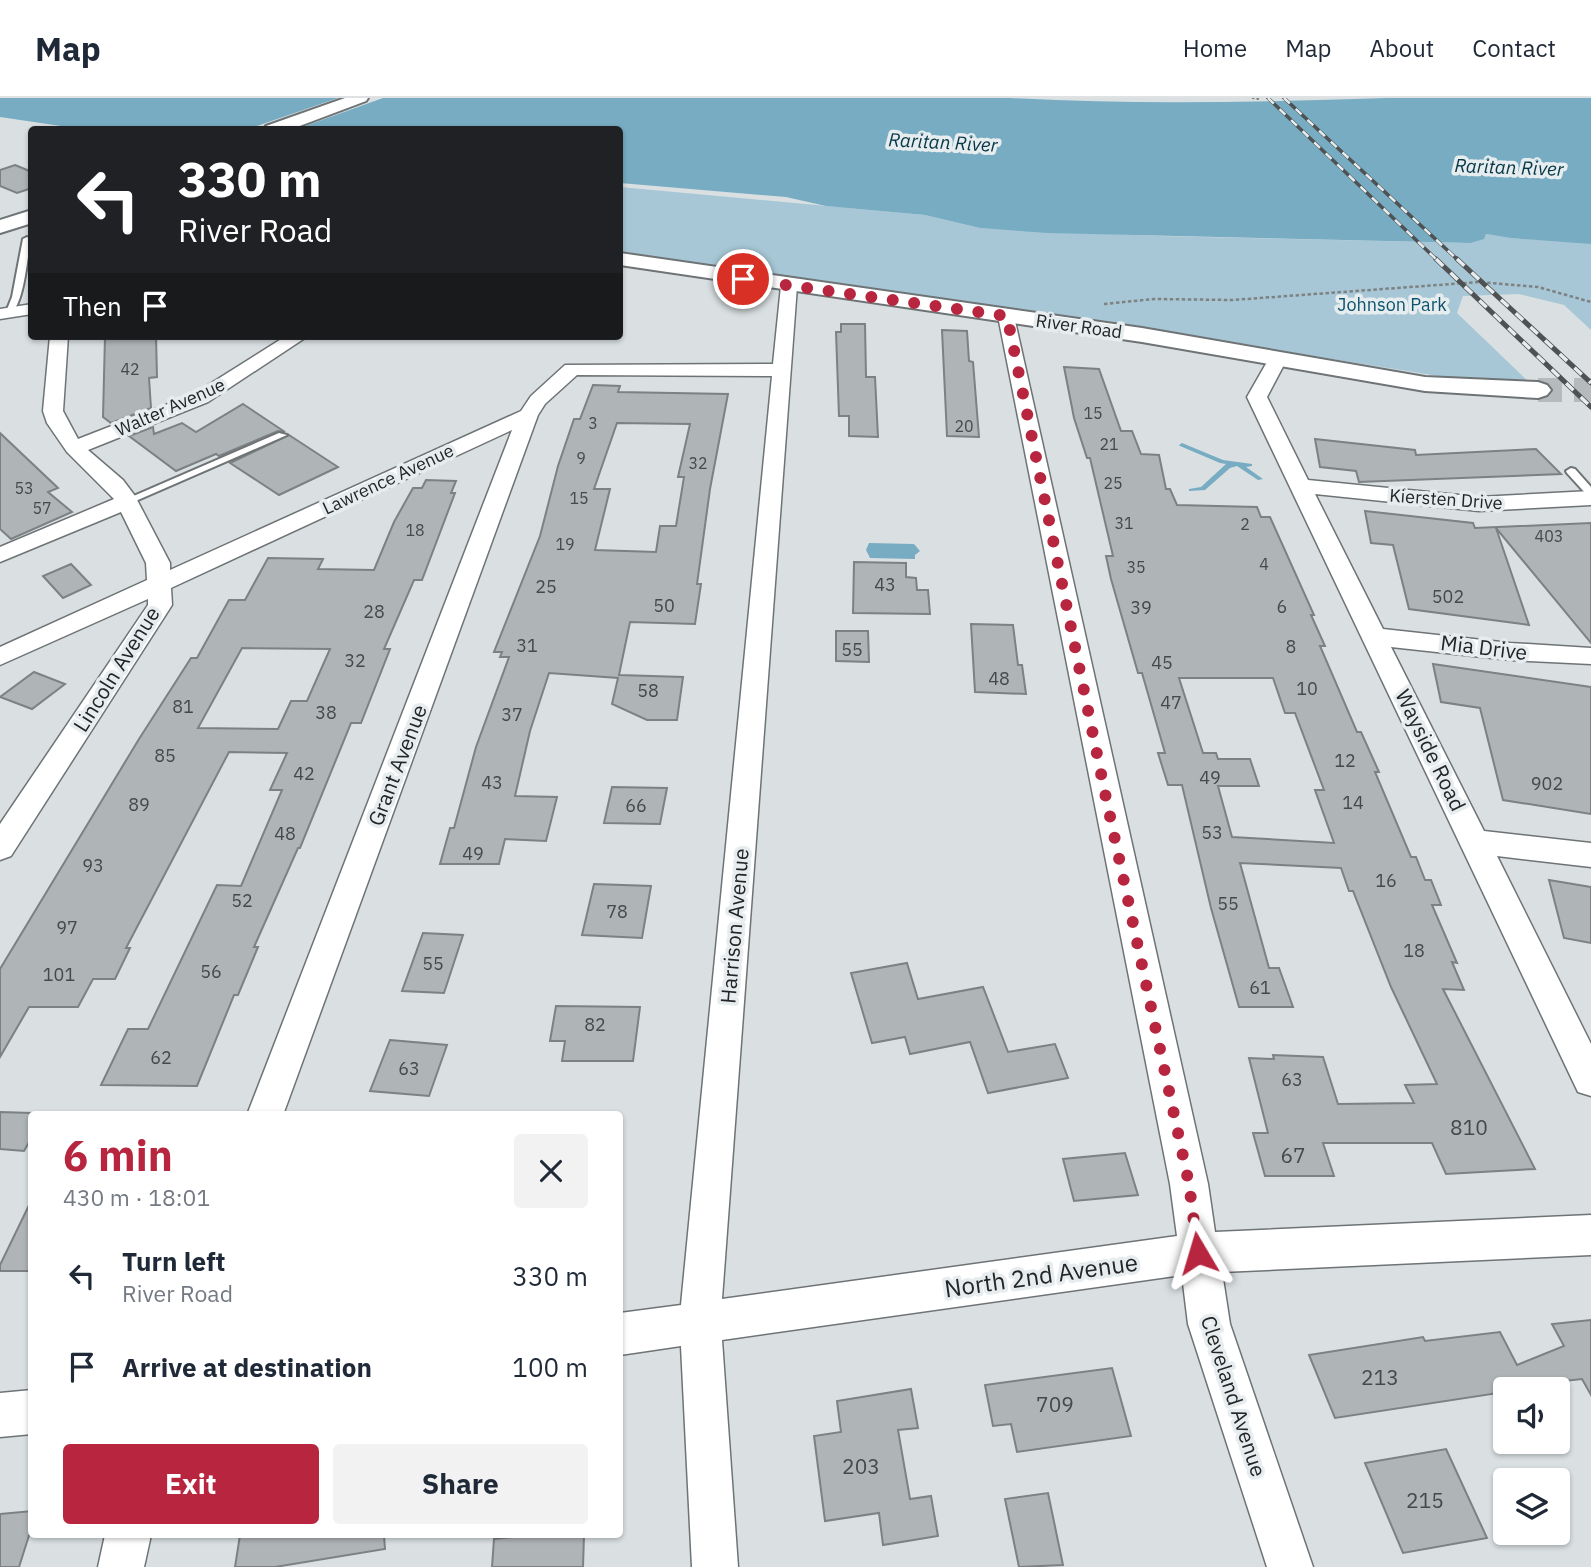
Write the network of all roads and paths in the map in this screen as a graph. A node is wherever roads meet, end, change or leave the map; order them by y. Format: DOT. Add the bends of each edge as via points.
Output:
graph roads {
  1 [pos="360,98"];
  2 [pos="1252,98"];
  3 [pos="1259,99"];
  4 [pos="283,126"];
  5 [pos="28,217"];
  6 [pos="0,227"];
  7 [pos="27,239"];
  8 [pos="623,260"];
  9 [pos="789,286"];
  10 [pos="1591,302"];
  11 [pos="1099,305"];
  12 [pos="28,310"];
  13 [pos="5,313"];
  14 [pos="1007,316"];
  15 [pos="60,340"];
  16 [pos="293,340"];
  17 [pos="1289,361"];
  18 [pos="782,370"];
  19 [pos="1538,390"];
  20 [pos="1279,402"];
  21 [pos="528,415"];
  22 [pos="282,435"];
  23 [pos="74,447"];
  24 [pos="1570,471"];
  25 [pos="1301,486"];
  26 [pos="1591,496"];
  27 [pos="127,501"];
  28 [pos="0,555"];
  29 [pos="160,584"];
  30 [pos="1376,637"];
  31 [pos="1591,656"];
  32 [pos="0,657"];
  33 [pos="1477,842"];
  34 [pos="0,848"];
  35 [pos="1591,855"];
  36 [pos="1591,1080"];
  37 [pos="266,1111"];
  38 [pos="1591,1235"];
  39 [pos="1198,1253"];
  40 [pos="700,1322"];
  41 [pos="623,1334"];
  42 [pos="28,1412"];
  43 [pos="0,1415"];
  44 [pos="127,1538"];
  45 [pos="121,1567"];
  46 [pos="715,1567"];
  47 [pos="1290,1567"];
  1 -- 4 [label="street"];
  2 -- 3 [label="path"];
  5 -- 6 [label="street"];
  7 -- 13 [label="lane" via="16,297"];
  8 -- 9 [label="street, River Road"];
  9 -- 14 [label="street, River Road"];
  9 -- 18 [label="street, Harrison Avenue"];
  10 -- 11 [label="path" via="1538,287 1479,282"];
  12 -- 13 [label="street"];
  14 -- 17 [label="street, River Road"];
  14 -- 39 [label="street, Cleveland Avenue" via="1189,1184"];
  15 -- 23 [label="street, Lincoln Avenue" via="53,411"];
  16 -- 23 [label="street, Walter Avenue" via="201,398"];
  17 -- 19 [label="street, River Road" via="1425,384"];
  17 -- 20 [label="street"];
  17 -- 20 [label="street, Wayside Road" via="1258,397"];
  18 -- 21 [label="street, Lawrence Avenue" via="572,369"];
  18 -- 40 [label="street, Harrison Avenue"];
  20 -- 25 [label="street, Wayside Road"];
  21 -- 29 [label="street, Lawrence Avenue"];
  21 -- 37 [label="street, Grant Avenue"];
  22 -- 27 [label="lane"];
  23 -- 27 [label="street, Lincoln Avenue"];
  24 -- 26 [label="lane"];
  25 -- 26 [label="street, Kiersten Drive" via="1479,504"];
  25 -- 30 [label="street, Wayside Road"];
  27 -- 28 [label="street"];
  27 -- 29 [label="street, Lincoln Avenue" via="158,563"];
  29 -- 32 [label="street, Lawrence Avenue"];
  29 -- 34 [label="street, Lincoln Avenue" via="160,605"];
  30 -- 31 [label="street, Mia Drive"];
  30 -- 33 [label="street, Wayside Road"];
  33 -- 35 [label="street"];
  33 -- 36 [label="street, Wayside Road"];
  38 -- 39 [label="street, North 2nd Avenue"];
  39 -- 40 [label="street, North 2nd Avenue"];
  39 -- 47 [label="street, Cleveland Avenue" via="1209,1324"];
  40 -- 41 [label="street, North 2nd Avenue"];
  40 -- 46 [label="street, Harrison Avenue"];
  42 -- 43 [label="street"];
  44 -- 45 [label="street"];
}
